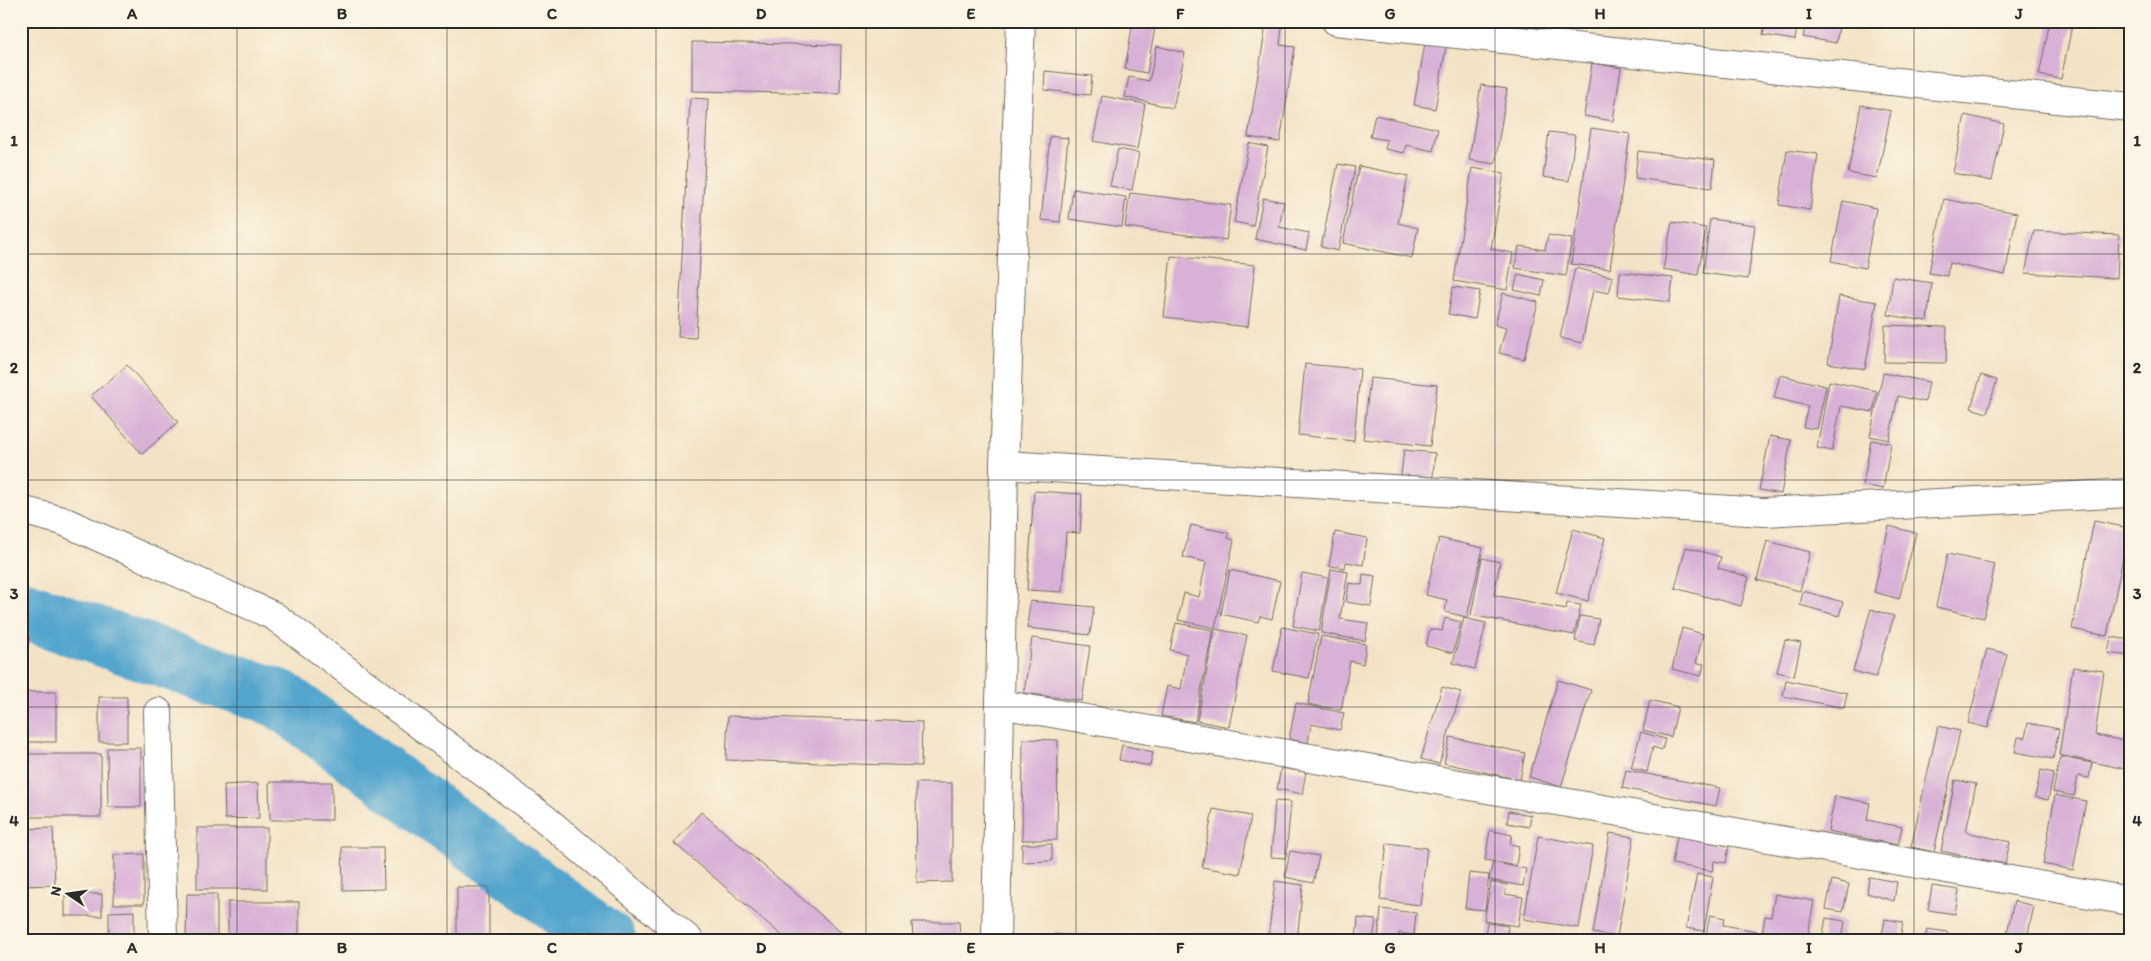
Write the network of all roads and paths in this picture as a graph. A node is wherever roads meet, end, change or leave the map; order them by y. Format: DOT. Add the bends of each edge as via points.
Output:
graph roads {
  1 [pos="1021,21"];
  2 [pos="1336,21"];
  3 [pos="2130,107"];
  4 [pos="1004,464"];
  5 [pos="2130,493"];
  6 [pos="21,510"];
  7 [pos="1000,704"];
  8 [pos="158,712"];
  9 [pos="2130,901"];
  10 [pos="163,940"];
  11 [pos="690,940"];
  12 [pos="996,940"];
  1 -- 4 [label="street"];
  2 -- 3 [label="street"];
  4 -- 5 [label="street" via="1764,512"];
  4 -- 7 [label="street"];
  6 -- 11 [label="street" via="63,521 274,616 544,818"];
  7 -- 9 [label="street"];
  7 -- 12 [label="street"];
  8 -- 10 [label="street"];
}
